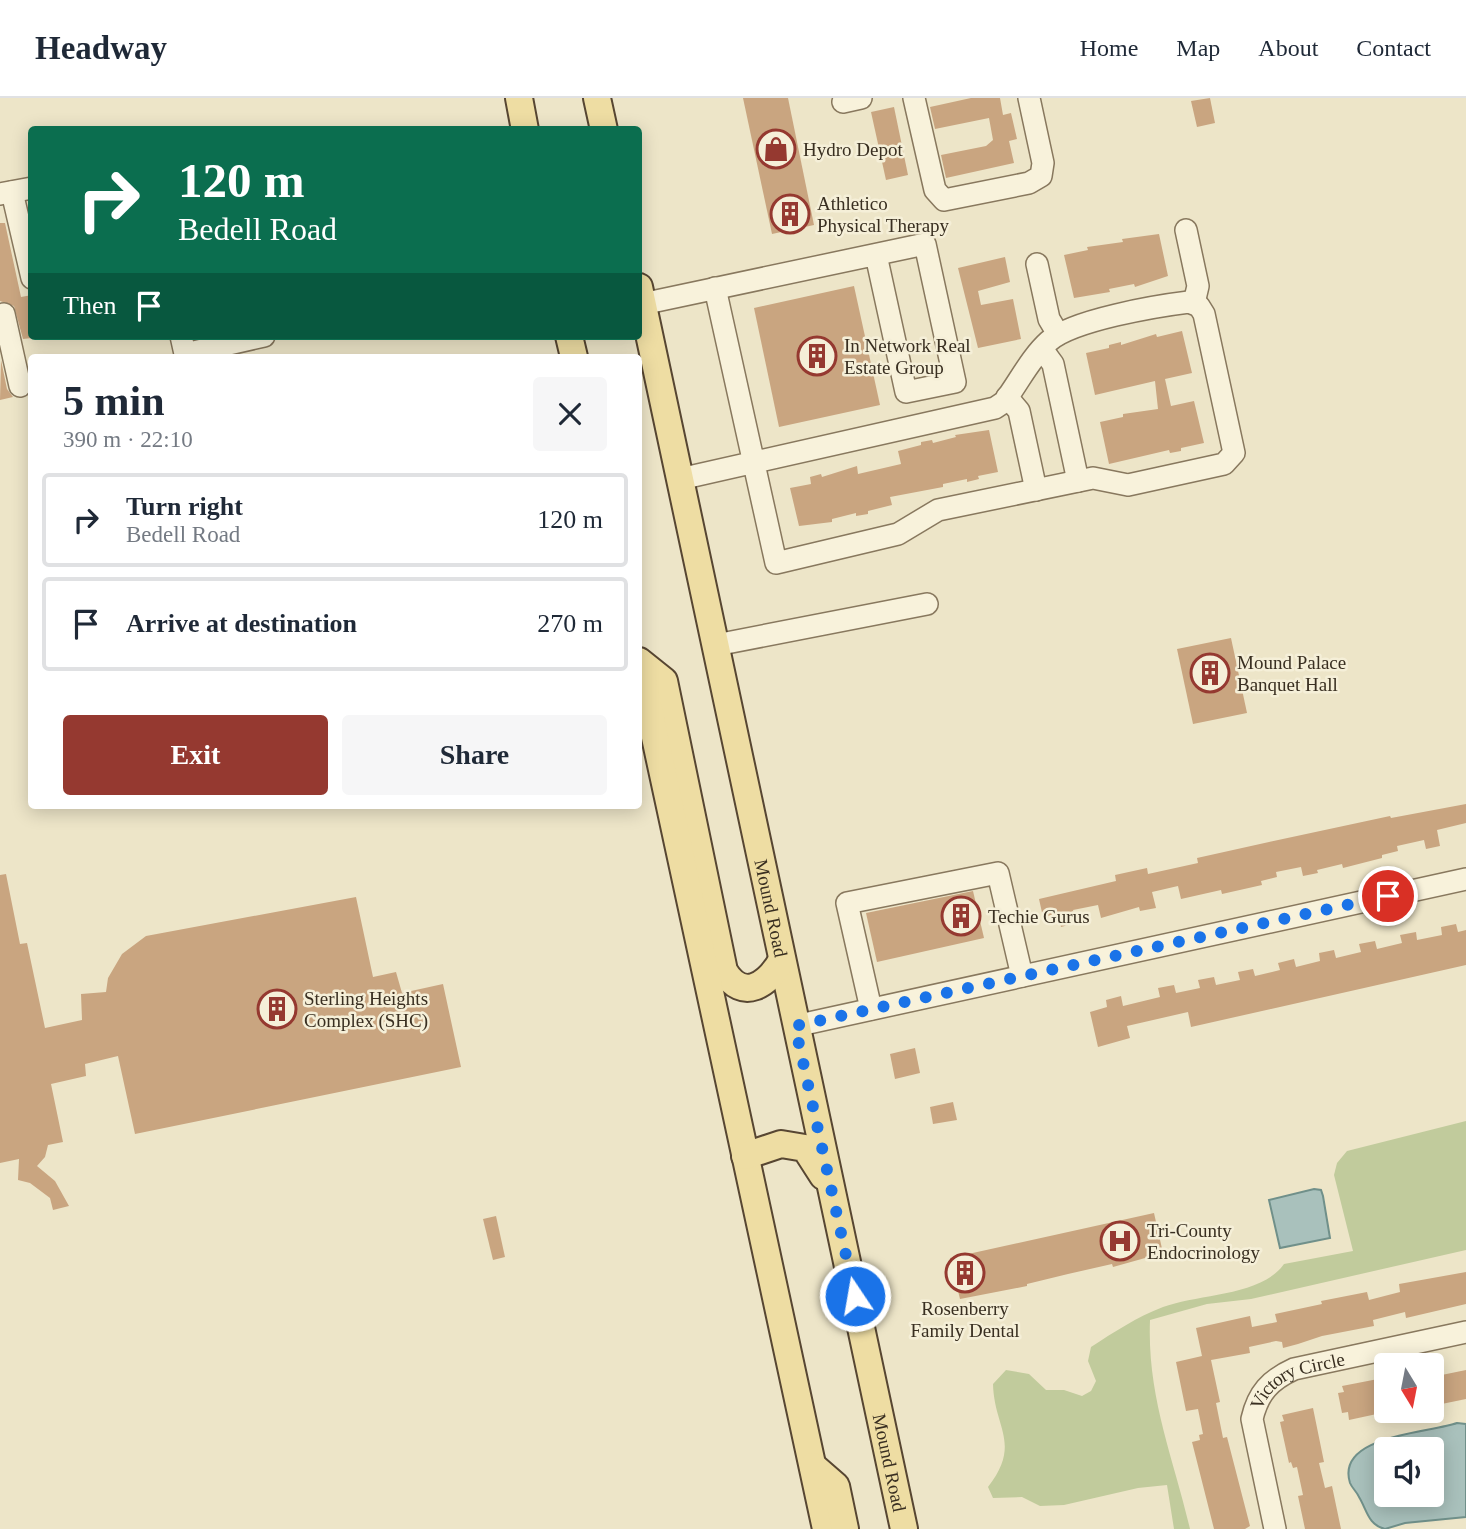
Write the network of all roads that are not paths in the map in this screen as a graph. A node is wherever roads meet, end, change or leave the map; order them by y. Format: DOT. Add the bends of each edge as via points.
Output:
graph roads {
  1 [pos="519,98"];
  2 [pos="534,98"];
  3 [pos="597,98"];
  4 [pos="914,98"];
  5 [pos="1029,98"];
  6 [pos="524,126"];
  7 [pos="540,126"];
  8 [pos="603,126"];
  9 [pos="14,191"];
  10 [pos="1186,230"];
  11 [pos="876,255"];
  12 [pos="28,259"];
  13 [pos="1037,264"];
  14 [pos="715,288"];
  15 [pos="642,295"];
  16 [pos="642,300"];
  17 [pos="1194,303"];
  18 [pos="0,315"];
  19 [pos="1058,334"];
  20 [pos="246,340"];
  21 [pos="1042,349"];
  22 [pos="185,354"];
  23 [pos="20,386"];
  24 [pos="1007,397"];
  25 [pos="753,462"];
  26 [pos="680,479"];
  27 [pos="1078,481"];
  28 [pos="1036,490"];
  29 [pos="927,604"];
  30 [pos="716,645"];
  31 [pos="642,664"];
  32 [pos="642,676"];
  33 [pos="1466,879"];
  34 [pos="782,960"];
  35 [pos="1022,976"];
  36 [pos="871,1009"];
  37 [pos="795,1026"];
  38 [pos="746,1156"];
  39 [pos="831,1189"];
  40 [pos="1466,1332"];
  41 [pos="813,1466"];
  42 [pos="826,1529"];
  43 [pos="845,1529"];
  44 [pos="904,1529"];
  45 [pos="1275,1529"];
  1 -- 6 [label="main road"];
  2 -- 7 [label="main road"];
  3 -- 8 [label="main road"];
  4 -- 5 [label="street" via="935,190 939,198 950,200 1029,183 1041,176 1043,163"];
  9 -- 12 [label="street"];
  10 -- 17 [label="street" via="1198,286"];
  11 -- 11 [label="street" via="925,244 955,382 906,392"];
  11 -- 14 [label="street"];
  13 -- 19 [label="street" via="1049,319"];
  14 -- 15 [label="street"];
  14 -- 25 [label="street"];
  16 -- 26 [label="main road, Mound Road"];
  17 -- 19 [label="street" via="1083,324"];
  17 -- 27 [label="street" via="1204,314 1235,447 1230,460 1128,485 1098,478"];
  18 -- 23 [label="street" via="4,314"];
  19 -- 21 [label="street"];
  20 -- 22 [label="street"];
  21 -- 24 [label="street"];
  21 -- 27 [label="street" via="1053,364"];
  24 -- 25 [label="street" via="995,408"];
  24 -- 28 [label="street" via="1019,411"];
  25 -- 26 [label="street"];
  25 -- 28 [label="street" via="776,563 898,534 938,510"];
  26 -- 30 [label="main road, Mound Road"];
  27 -- 28 [label="street"];
  29 -- 30 [label="street"];
  30 -- 34 [label="main road, Mound Road"];
  31 -- 34 [label="main road" via="664,681 724,971 729,981 745,988 756,986 769,980"];
  32 -- 38 [label="main road"];
  33 -- 35 [label="street"];
  34 -- 37 [label="main road, Mound Road"];
  35 -- 36 [label="street"];
  35 -- 36 [label="street" via="998,873 847,903"];
  36 -- 37 [label="street"];
  37 -- 39 [label="main road, Mound Road"];
  38 -- 39 [label="main road" via="782,1144 805,1148"];
  38 -- 41 [label="main road"];
  39 -- 44 [label="main road, Mound Road"];
  40 -- 45 [label="street, Victory Circle" via="1294,1369 1264,1389 1252,1419"];
  41 -- 42 [label="main road"];
  41 -- 43 [label="main road" via="836,1486"];
}
